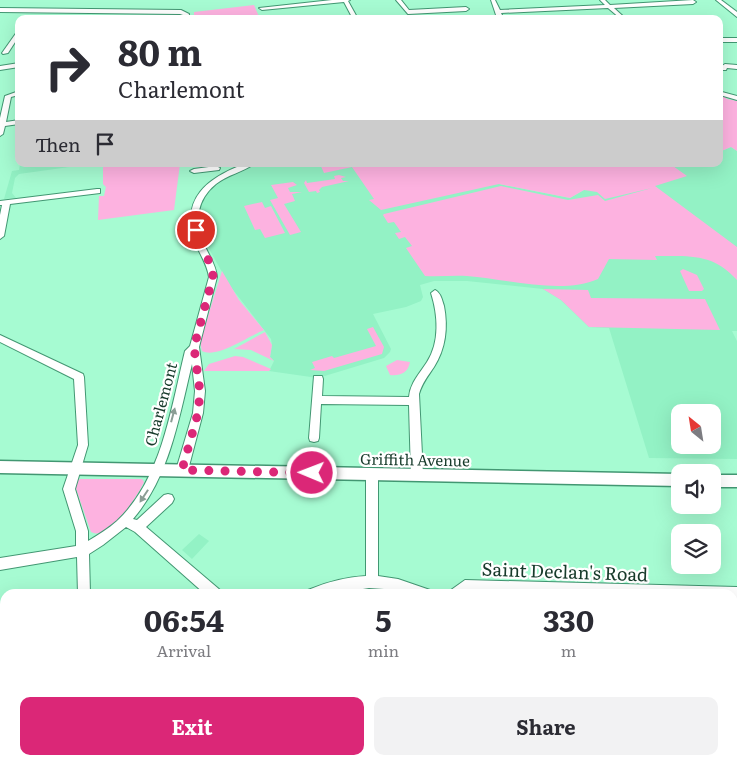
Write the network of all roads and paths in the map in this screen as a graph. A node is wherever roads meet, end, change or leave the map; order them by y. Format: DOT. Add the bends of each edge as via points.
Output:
graph roads {
  1 [pos="346,0"];
  2 [pos="398,0"];
  3 [pos="493,0"];
  4 [pos="602,0"];
  5 [pos="718,0"];
  6 [pos="693,2"];
  7 [pos="611,7"];
  8 [pos="262,8"];
  9 [pos="0,10"];
  10 [pos="32,10"];
  11 [pos="466,10"];
  12 [pos="135,11"];
  13 [pos="29,15"];
  14 [pos="134,15"];
  15 [pos="186,15"];
  16 [pos="354,15"];
  17 [pos="620,15"];
  18 [pos="737,15"];
  19 [pos="15,37"];
  20 [pos="723,40"];
  21 [pos="737,40"];
  22 [pos="5,53"];
  23 [pos="15,66"];
  24 [pos="737,67"];
  25 [pos="0,68"];
  26 [pos="724,69"];
  27 [pos="15,94"];
  28 [pos="723,94"];
  29 [pos="0,96"];
  30 [pos="8,96"];
  31 [pos="737,98"];
  32 [pos="15,123"];
  33 [pos="2,125"];
  34 [pos="0,134"];
  35 [pos="238,167"];
  36 [pos="216,168"];
  37 [pos="202,176"];
  38 [pos="54,196"];
  39 [pos="3,204"];
  40 [pos="0,236"];
  41 [pos="435,293"];
  42 [pos="0,338"];
  43 [pos="194,347"];
  44 [pos="318,379"];
  45 [pos="317,400"];
  46 [pos="414,400"];
  47 [pos="314,438"];
  48 [pos="0,467"];
  49 [pos="75,468"];
  50 [pos="158,470"];
  51 [pos="182,470"];
  52 [pos="372,474"];
  53 [pos="417,475"];
  54 [pos="671,480"];
  55 [pos="721,480"];
  56 [pos="737,481"];
  57 [pos="168,499"];
  58 [pos="132,524"];
  59 [pos="84,550"];
  60 [pos="0,564"];
  61 [pos="372,582"];
  62 [pos="84,589"];
  63 [pos="209,589"];
  64 [pos="324,589"];
  65 [pos="413,589"];
  66 [pos="462,589"];
  67 [pos="571,589"];
  1 -- 8 [label="street"];
  1 -- 16 [label="street"];
  2 -- 11 [label="street" via="408,12"];
  3 -- 7 [label="street" via="499,14"];
  4 -- 7 [label="street"];
  5 -- 18 [label="street"];
  6 -- 7 [label="street"];
  7 -- 17 [label="street"];
  9 -- 10 [label="street"];
  10 -- 12 [label="street"];
  10 -- 13 [label="street"];
  12 -- 14 [label="street"];
  12 -- 15 [label="street" via="181,12"];
  19 -- 22 [label="street"];
  20 -- 21 [label="street"];
  23 -- 25 [label="street"];
  24 -- 26 [label="street" via="724,66"];
  27 -- 30 [label="street"];
  28 -- 31 [label="street"];
  29 -- 30 [label="street"];
  30 -- 33 [label="street"];
  32 -- 33 [label="street"];
  33 -- 34 [label="street"];
  35 -- 37 [label="street"];
  36 -- 37 [label="street"];
  37 -- 43 [label="street, Charlemont" via="195,214 198,241 212,266 213,277"];
  38 -- 38 [label="street" via="62,195 97,190 97,195 53,200"];
  38 -- 39 [label="street"];
  39 -- 40 [label="street"];
  41 -- 46 [label="street" via="439,302 438,349 415,387"];
  42 -- 49 [label="street" via="79,377 83,444"];
  50 -- 43 [label="street, Charlemont, one-way" via="189,354"];
  43 -- 51 [label="street, Charlemont" via="200,392 198,413"];
  44 -- 45 [label="street"];
  45 -- 46 [label="street"];
  45 -- 47 [label="street"];
  46 -- 53 [label="street"];
  48 -- 49 [label="main road, Griffith Avenue"];
  49 -- 50 [label="main road, Griffith Avenue"];
  49 -- 59 [label="street" via="69,489 82,531"];
  50 -- 51 [label="main road, Griffith Avenue"];
  50 -- 58 [label="street, Charlemont, one-way"];
  51 -- 52 [label="main road, Griffith Avenue"];
  52 -- 53 [label="main road, Griffith Avenue"];
  52 -- 61 [label="street"];
  53 -- 54 [label="main road, Griffith Avenue"];
  55 -- 56 [label="main road"];
  57 -- 58 [label="street"];
  58 -- 59 [label="street"];
  58 -- 63 [label="street"];
  59 -- 60 [label="street"];
  59 -- 62 [label="street"];
  61 -- 64 [label="street"];
  61 -- 65 [label="street" via="401,584"];
  66 -- 67 [label="street, Saint Declan's Road" via="465,586"];
}
